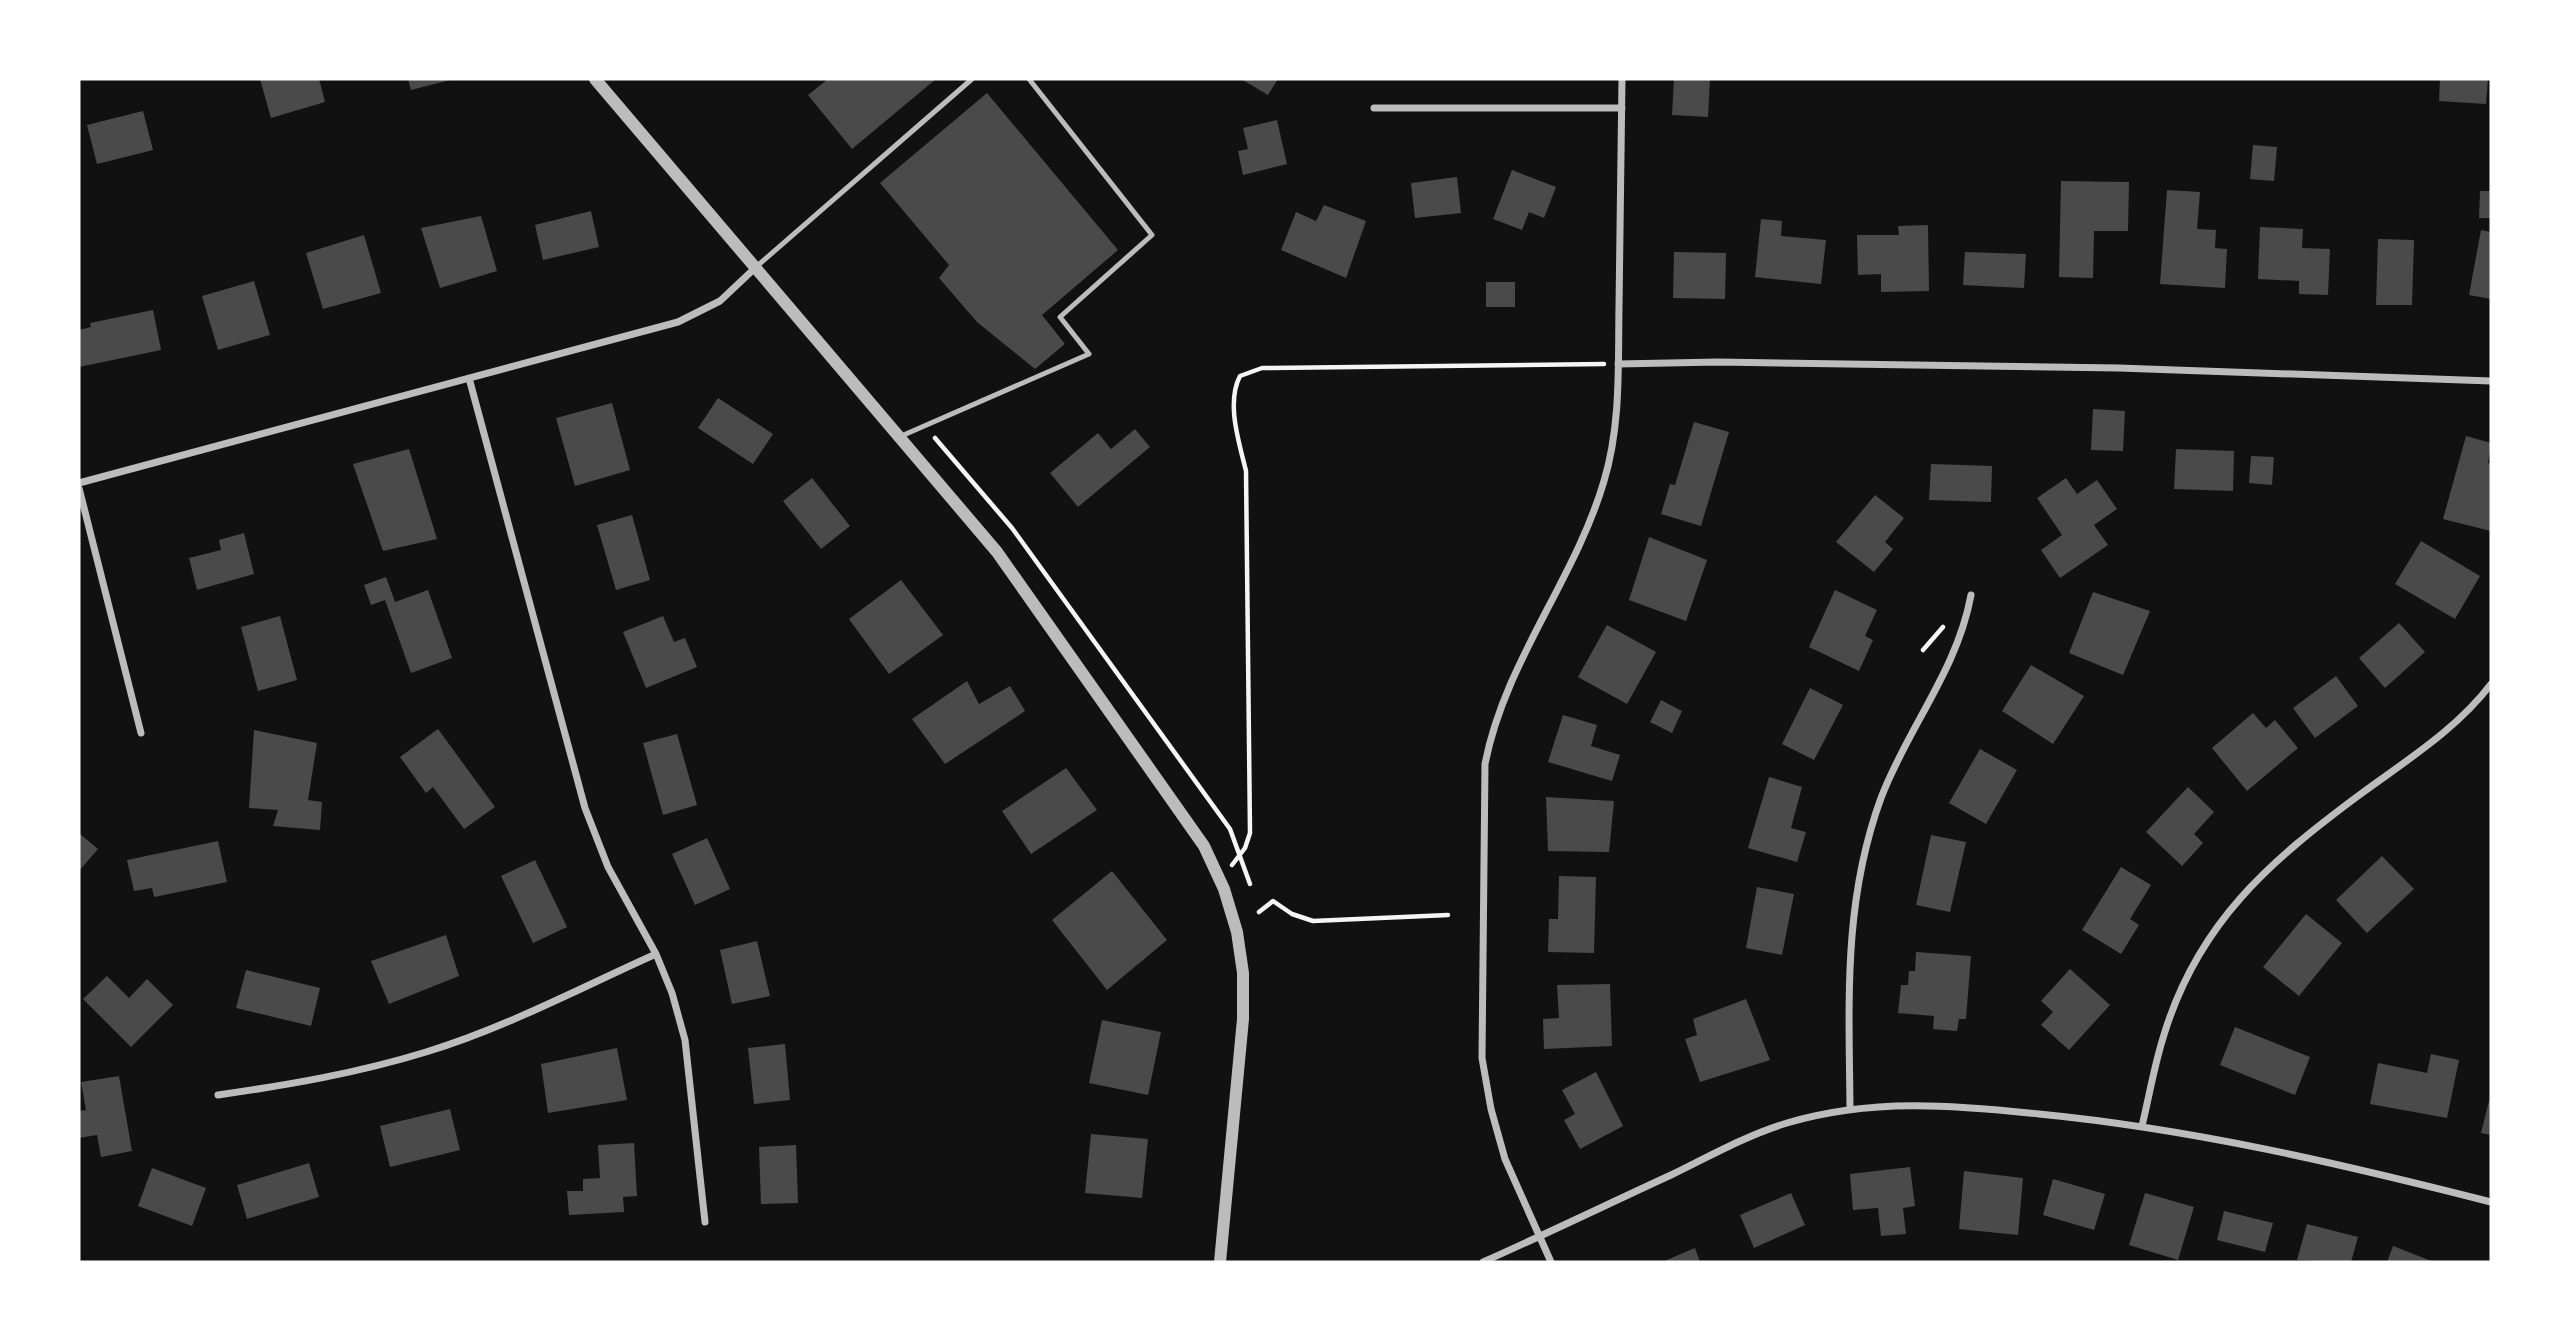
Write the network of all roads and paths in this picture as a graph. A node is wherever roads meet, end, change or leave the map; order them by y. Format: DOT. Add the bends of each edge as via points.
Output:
graph roads {
  1 [pos="594,79"];
  2 [pos="972,79"];
  3 [pos="1029,79"];
  4 [pos="1622,79"];
  5 [pos="1374,108"];
  6 [pos="1622,108"];
  7 [pos="754,269"];
  8 [pos="1618,364"];
  9 [pos="469,378"];
  10 [pos="2491,381"];
  11 [pos="931,433"];
  12 [pos="899,437"];
  13 [pos="79,485"];
  14 [pos="1971,595"];
  15 [pos="2491,684"];
  16 [pos="141,733"];
  17 [pos="1240,856"];
  18 [pos="1217,875"];
  19 [pos="1250,884"];
  20 [pos="1259,912"];
  21 [pos="1448,915"];
  22 [pos="656,954"];
  23 [pos="218,1095"];
  24 [pos="1850,1108"];
  25 [pos="2142,1126"];
  26 [pos="2491,1202"];
  27 [pos="705,1222"];
  28 [pos="1539,1238"];
  29 [pos="1220,1262"];
  30 [pos="1483,1262"];
  31 [pos="1550,1262"];
  1 -- 7 [label="street"];
  2 -- 7 [label="lane"];
  3 -- 12 [label="lane" via="1152,234 1060,317 1089,354"];
  4 -- 6 [label="street"];
  5 -- 6 [label="street"];
  6 -- 8 [label="street"];
  7 -- 9 [label="street" via="720,301 694,316"];
  7 -- 12 [label="street"];
  8 -- 10 [label="street" via="2119,368"];
  8 -- 17 [label="path" via="1262,368 1240,376 1234,387 1237,434 1246,471 1250,833"];
  8 -- 28 [label="street" via="1616,422 1605,479 1587,533 1505,691 1485,764 1482,1058 1505,1159"];
  9 -- 13 [label="street"];
  9 -- 22 [label="street" via="585,808 608,867"];
  11 -- 17 [label="path" via="1019,538 1230,829"];
  12 -- 18 [label="street" via="997,552 1204,846"];
  13 -- 16 [label="street"];
  14 -- 24 [label="street" via="1955,654 1902,750 1865,849 1848,968"];
  15 -- 25 [label="street" via="2449,729 2300,839 2234,904 2205,944 2180,992 2163,1038"];
  17 -- 18 [label="path"];
  17 -- 19 [label="path"];
  18 -- 29 [label="street" via="1237,932 1243,984"];
  20 -- 21 [label="path" via="1273,901 1313,921"];
  22 -- 23 [label="street" via="486,1031 427,1052 293,1084"];
  22 -- 27 [label="street" via="685,1040"];
  24 -- 25 [label="street" via="1947,1104"];
  24 -- 28 [label="street" via="1786,1123 1737,1143"];
  25 -- 26 [label="street" via="2275,1149"];
  28 -- 30 [label="street"];
  28 -- 31 [label="street"];
}
